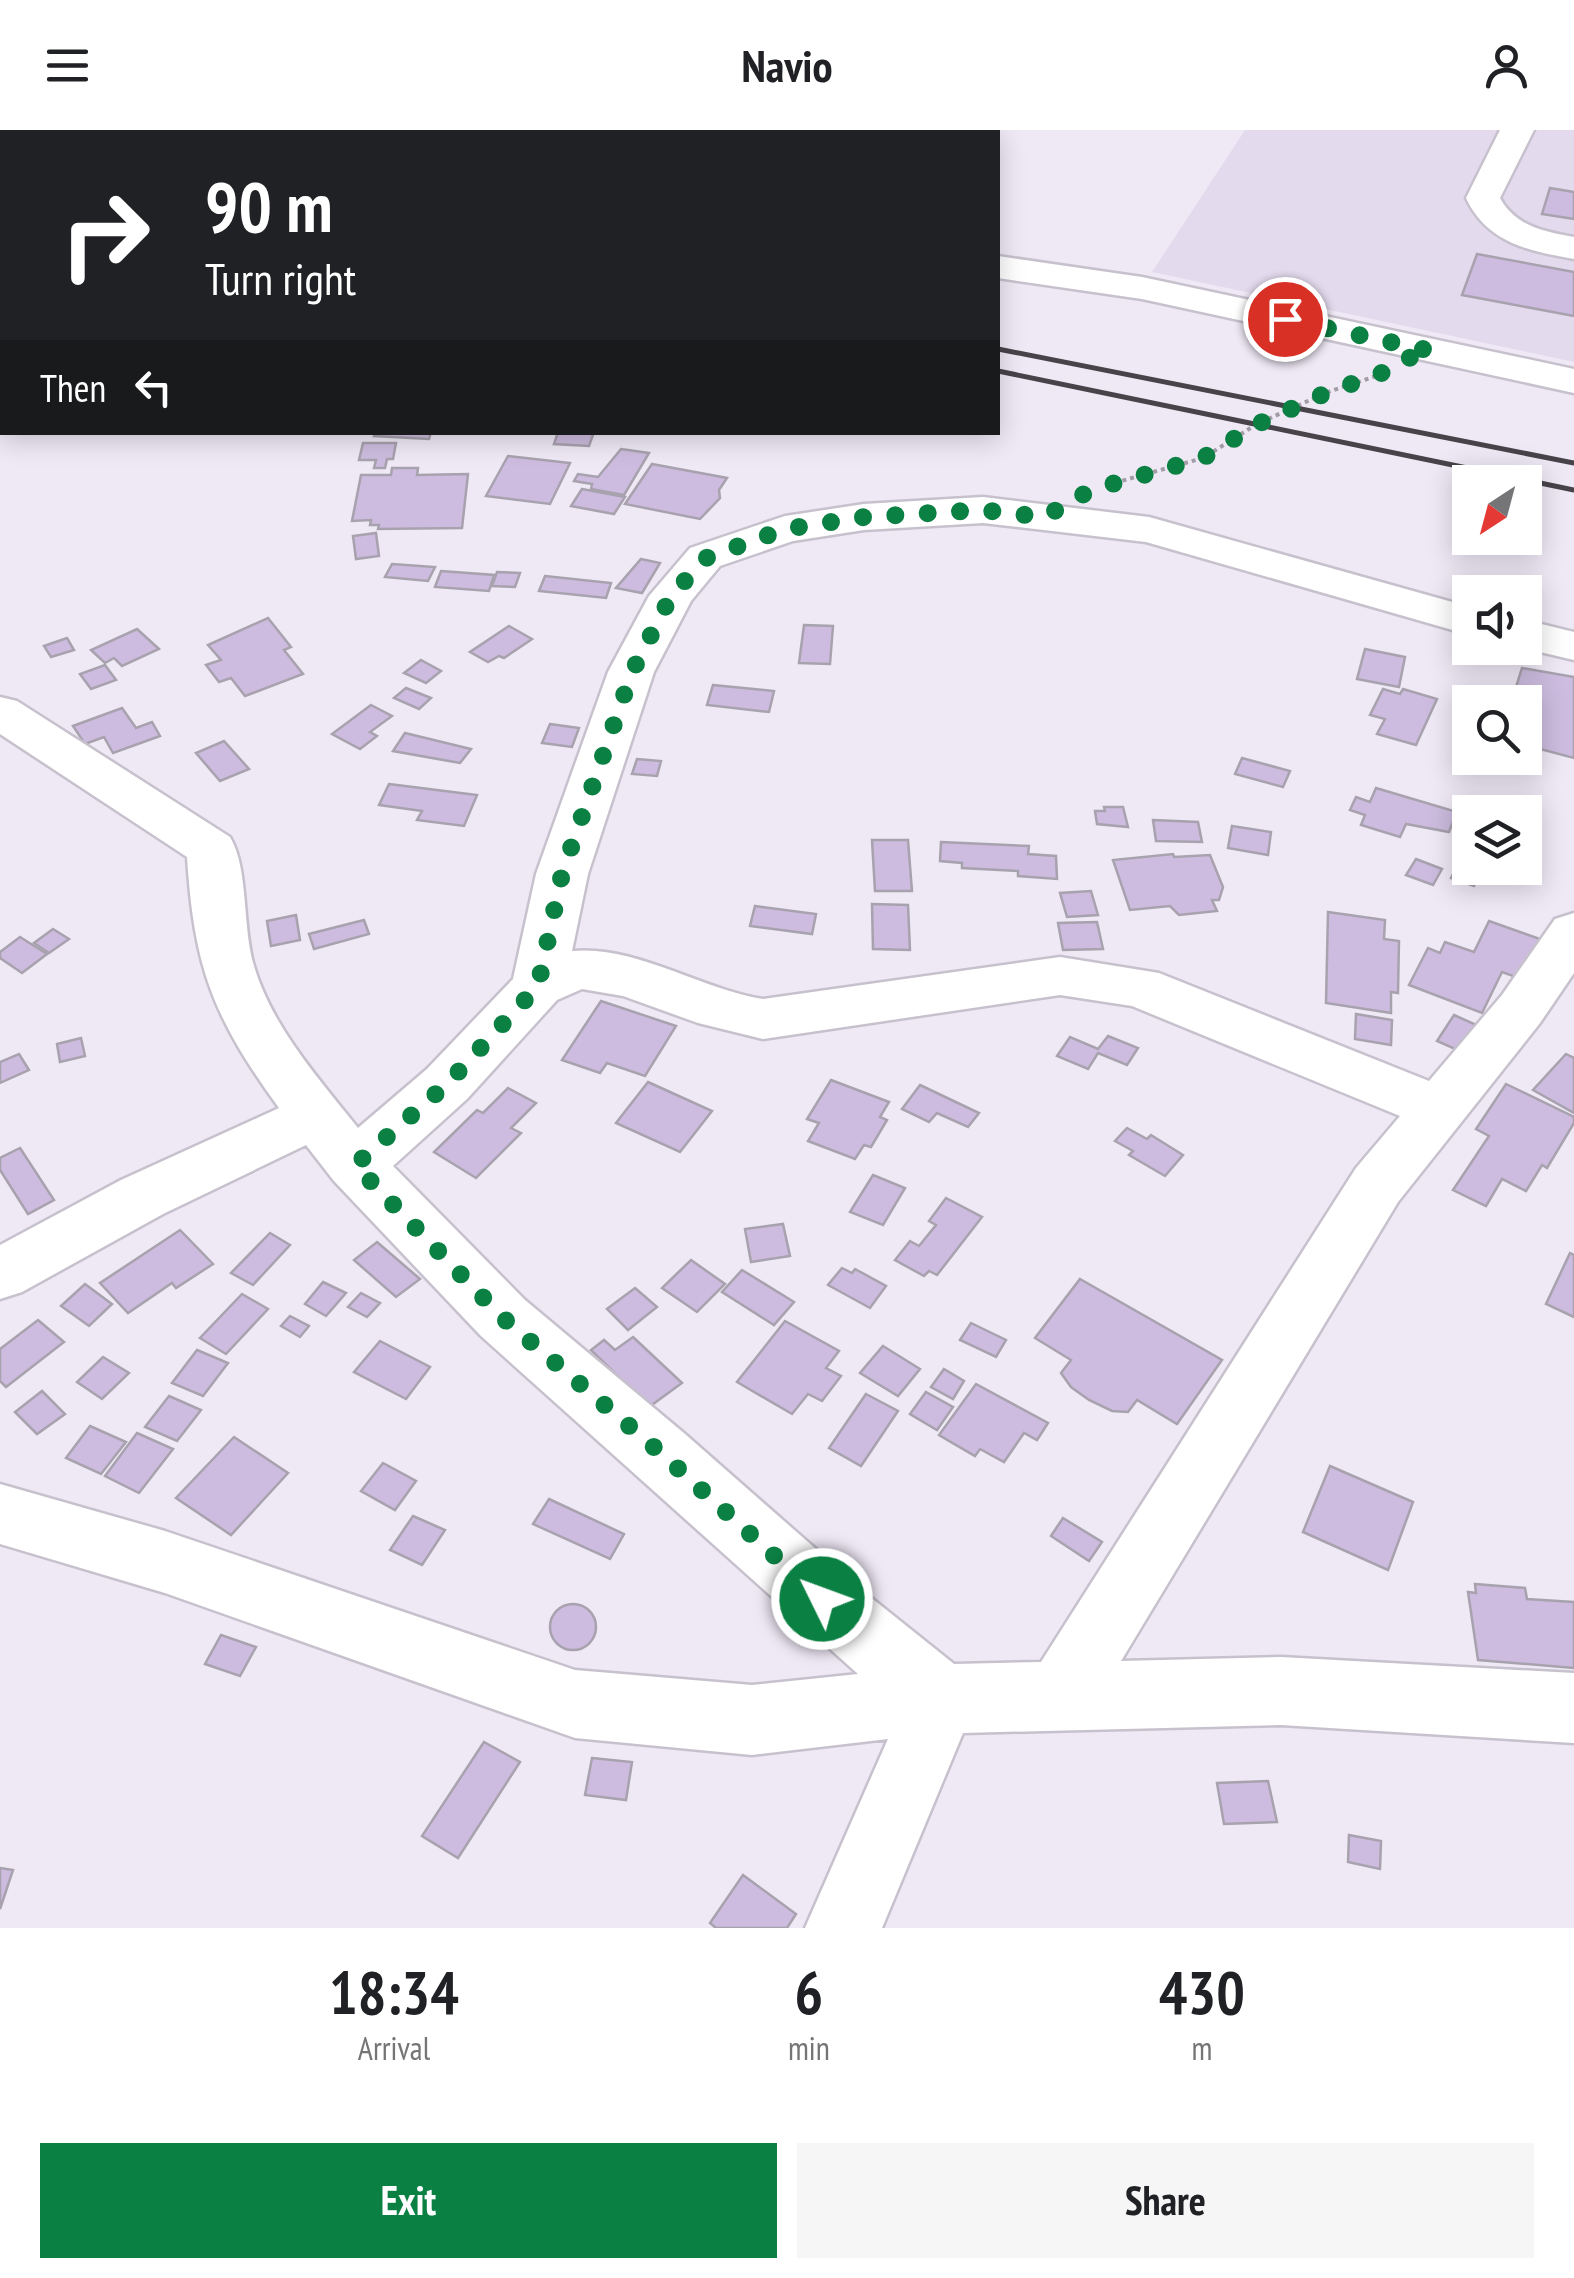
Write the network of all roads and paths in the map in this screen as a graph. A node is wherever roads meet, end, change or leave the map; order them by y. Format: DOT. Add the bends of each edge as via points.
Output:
graph roads {
  1 [pos="1517,130"];
  2 [pos="1574,248"];
  3 [pos="1000,267"];
  4 [pos="1432,351"];
  5 [pos="1574,381"];
  6 [pos="1044,517"];
  7 [pos="1452,616"];
  8 [pos="1542,638"];
  9 [pos="1574,646"];
  10 [pos="0,712"];
  11 [pos="1574,932"];
  12 [pos="538,986"];
  13 [pos="1440,1108"];
  14 [pos="316,1116"];
  15 [pos="355,1165"];
  16 [pos="0,1274"];
  17 [pos="0,1514"];
  18 [pos="1060,1696"];
  19 [pos="942,1699"];
  20 [pos="1574,1708"];
  21 [pos="843,1928"];
  1 -- 2 [label="street" via="1484,198 1487,210 1518,234"];
  3 -- 4 [label="street" via="1142,288"];
  4 -- 5 [label="street"];
  4 -- 6 [label="path" via="1258,424 1203,458 1091,490"];
  6 -- 7 [label="street" via="1149,530"];
  6 -- 12 [label="street" via="982,510 864,517 785,529 706,558 671,596 632,672 562,874"];
  8 -- 9 [label="street"];
  10 -- 14 [label="street" via="212,849 217,923 238,999"];
  11 -- 13 [label="street"];
  12 -- 13 [label="street" via="578,970 763,1019 1060,976 1140,987"];
  12 -- 15 [label="street" via="447,1084"];
  13 -- 18 [label="street" via="1378,1185"];
  14 -- 15 [label="street"];
  14 -- 16 [label="street" via="142,1197"];
  15 -- 19 [label="street" via="503,1318"];
  17 -- 19 [label="street" via="165,1562 575,1704 752,1720"];
  18 -- 19 [label="street"];
  18 -- 20 [label="street" via="1281,1691"];
  19 -- 21 [label="street"];
}
